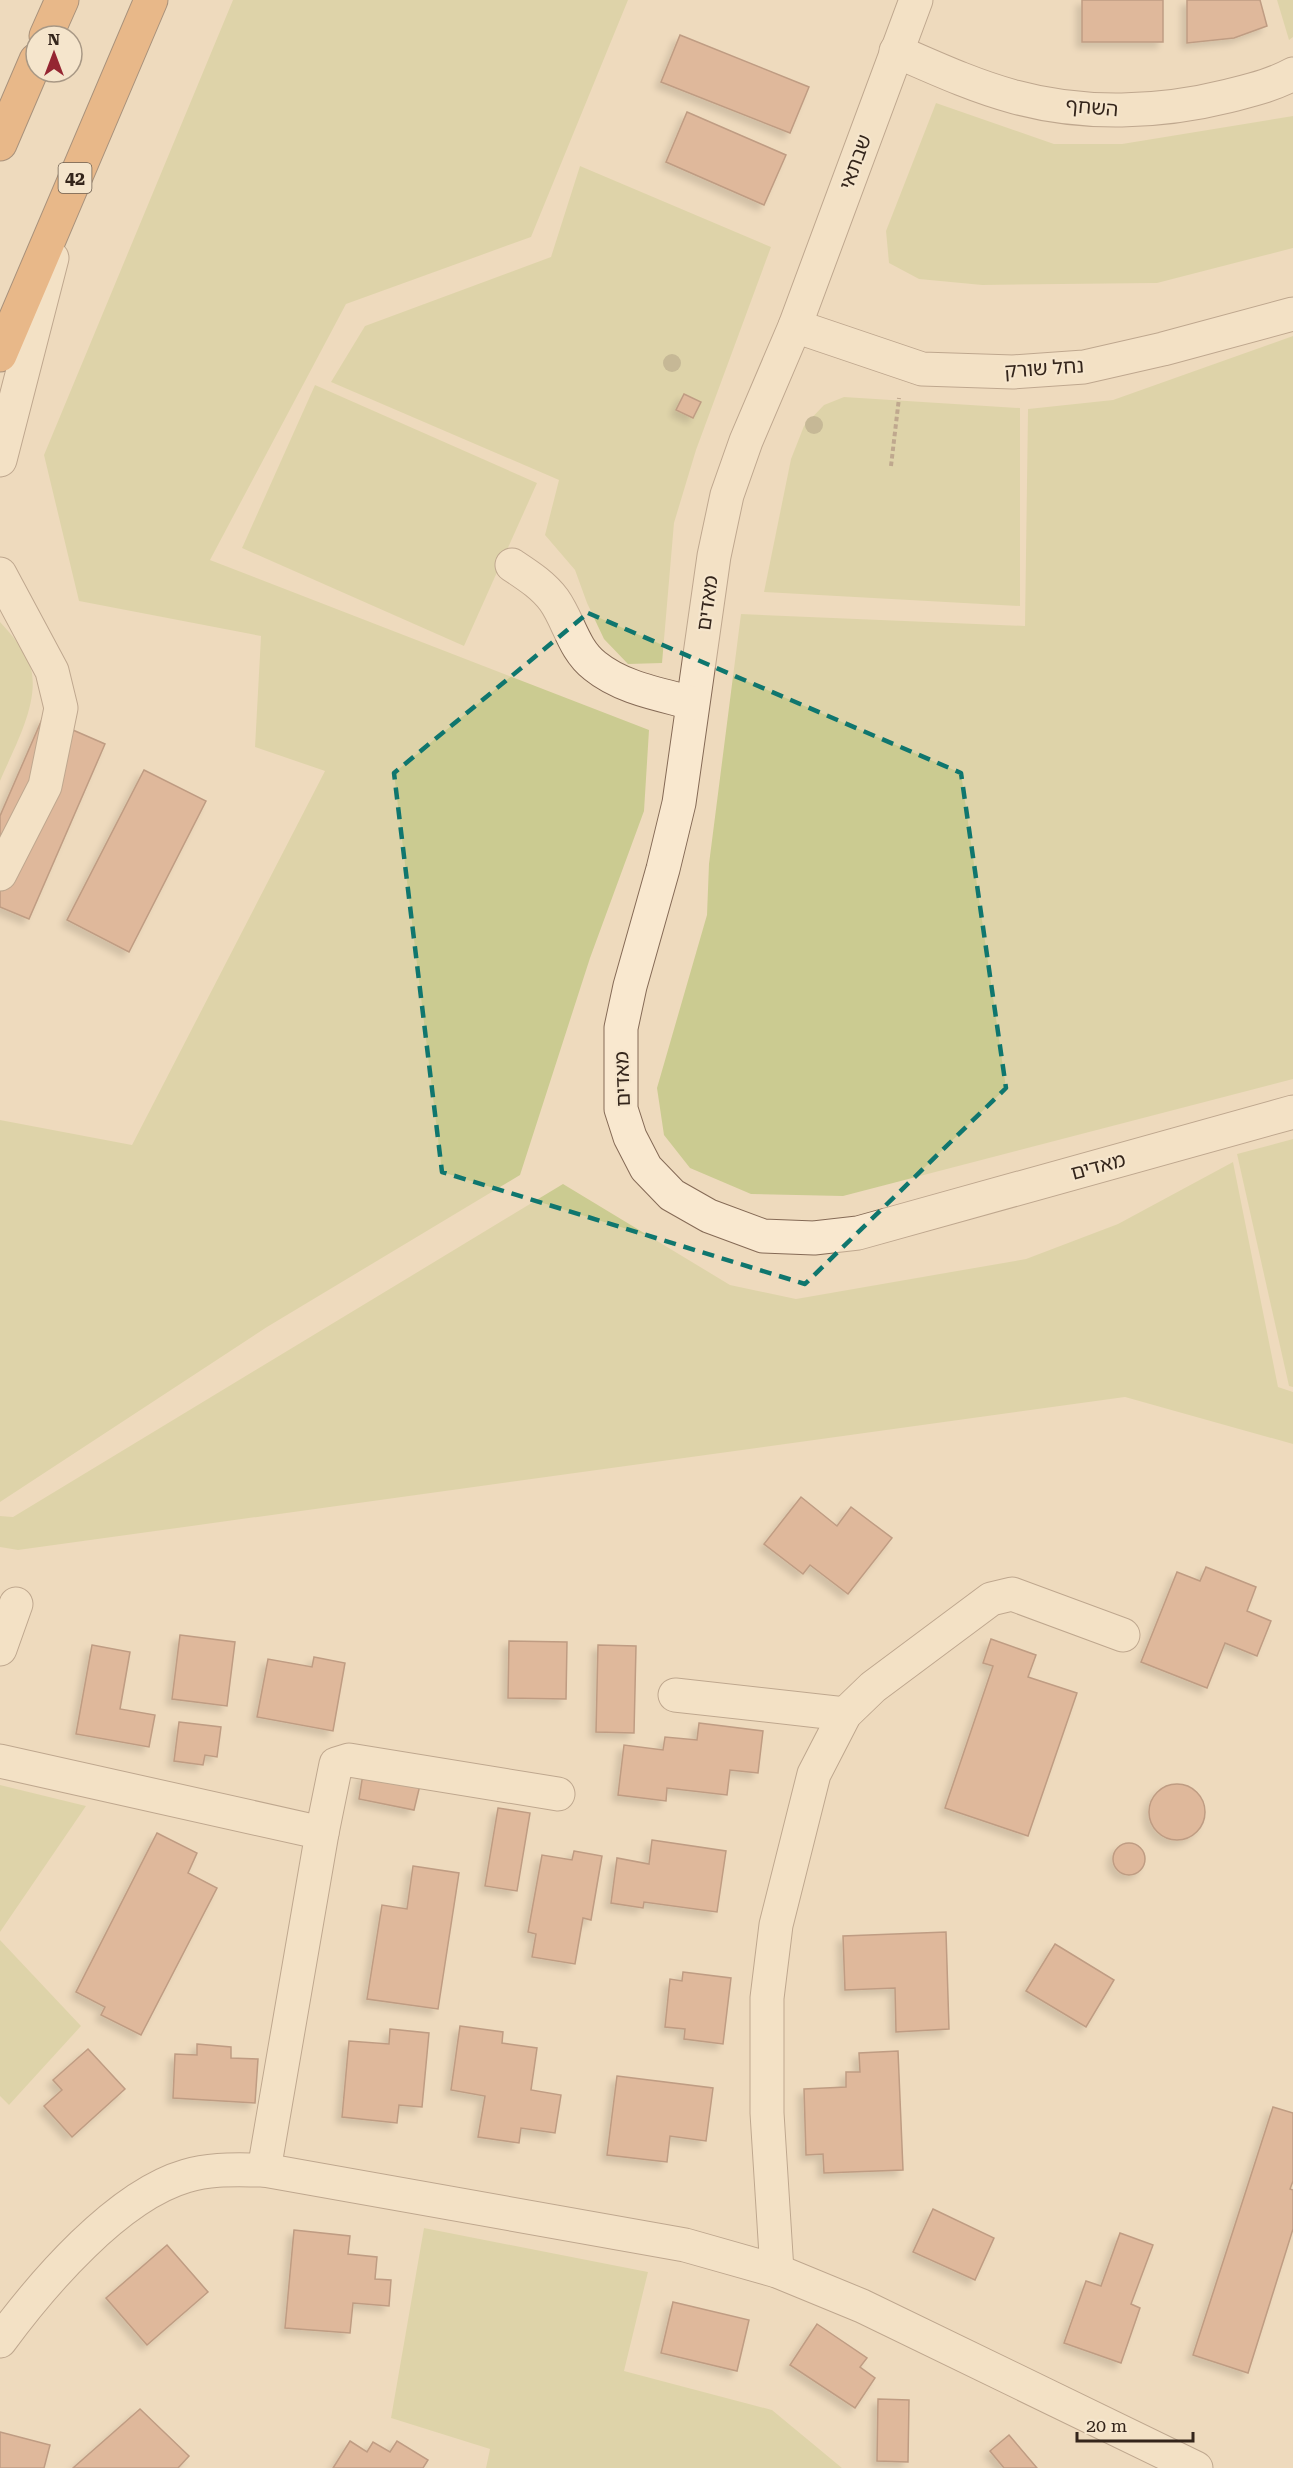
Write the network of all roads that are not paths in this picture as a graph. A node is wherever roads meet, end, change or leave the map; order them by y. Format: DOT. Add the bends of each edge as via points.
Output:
graph roads {
  1 [pos="62,0"];
  2 [pos="151,0"];
  3 [pos="916,0"];
  4 [pos="51,24"];
  5 [pos="896,51"];
  6 [pos="1293,74"];
  7 [pos="26,84"];
  8 [pos="0,144"];
  9 [pos="69,194"];
  10 [pos="1293,314"];
  11 [pos="795,326"];
  12 [pos="0,355"];
  13 [pos="0,460"];
  14 [pos="512,565"];
  15 [pos="0,574"];
  16 [pos="692,704"];
  17 [pos="0,874"];
  18 [pos="1293,1112"];
  19 [pos="16,1604"];
  20 [pos="1123,1635"];
  21 [pos="0,1649"];
  22 [pos="675,1695"];
  23 [pos="845,1714"];
  24 [pos="0,1761"];
  25 [pos="558,1794"];
  26 [pos="322,1833"];
  27 [pos="264,2169"];
  28 [pos="777,2271"];
  29 [pos="2,2336"];
  30 [pos="1196,2468"];
  1 -- 4 [label="highway"];
  2 -- 9 [label="highway, 42"];
  3 -- 5 [label="street, שבתאי"];
  5 -- 6 [label="street, השחף" via="957,78 1017,97 1079,108 1144,110 1211,100 1278,83"];
  5 -- 11 [label="street, שבתאי"];
  7 -- 8 [label="highway"];
  9 -- 12 [label="highway, 42"];
  9 -- 13 [label="street"];
  10 -- 11 [label="street, נחל שורק" via="1084,367 1013,372 922,369"];
  11 -- 16 [label="street, מאדים" via="750,431 728,495 714,556"];
  14 -- 16 [label="street" via="555,601 577,645 593,665 629,686"];
  15 -- 17 [label="street" via="52,671 62,708 45,786"];
  16 -- 18 [label="street, מאדים" via="679,803 630,986 620,1050 621,1109 630,1137 646,1168 672,1195 709,1216 763,1236 813,1238 858,1233"];
  19 -- 21 [label="street"];
  20 -- 23 [label="street" via="1012,1594 991,1599 873,1687"];
  22 -- 23 [label="street"];
  23 -- 28 [label="street" via="813,1774 776,1925 767,1998 767,2113"];
  24 -- 26 [label="street"];
  25 -- 26 [label="street" via="349,1760 336,1764"];
  26 -- 27 [label="street"];
  27 -- 28 [label="street" via="685,2245"];
  27 -- 29 [label="street" via="220,2169 187,2175 137,2198 70,2259"];
  28 -- 30 [label="street" via="862,2306"];
}
